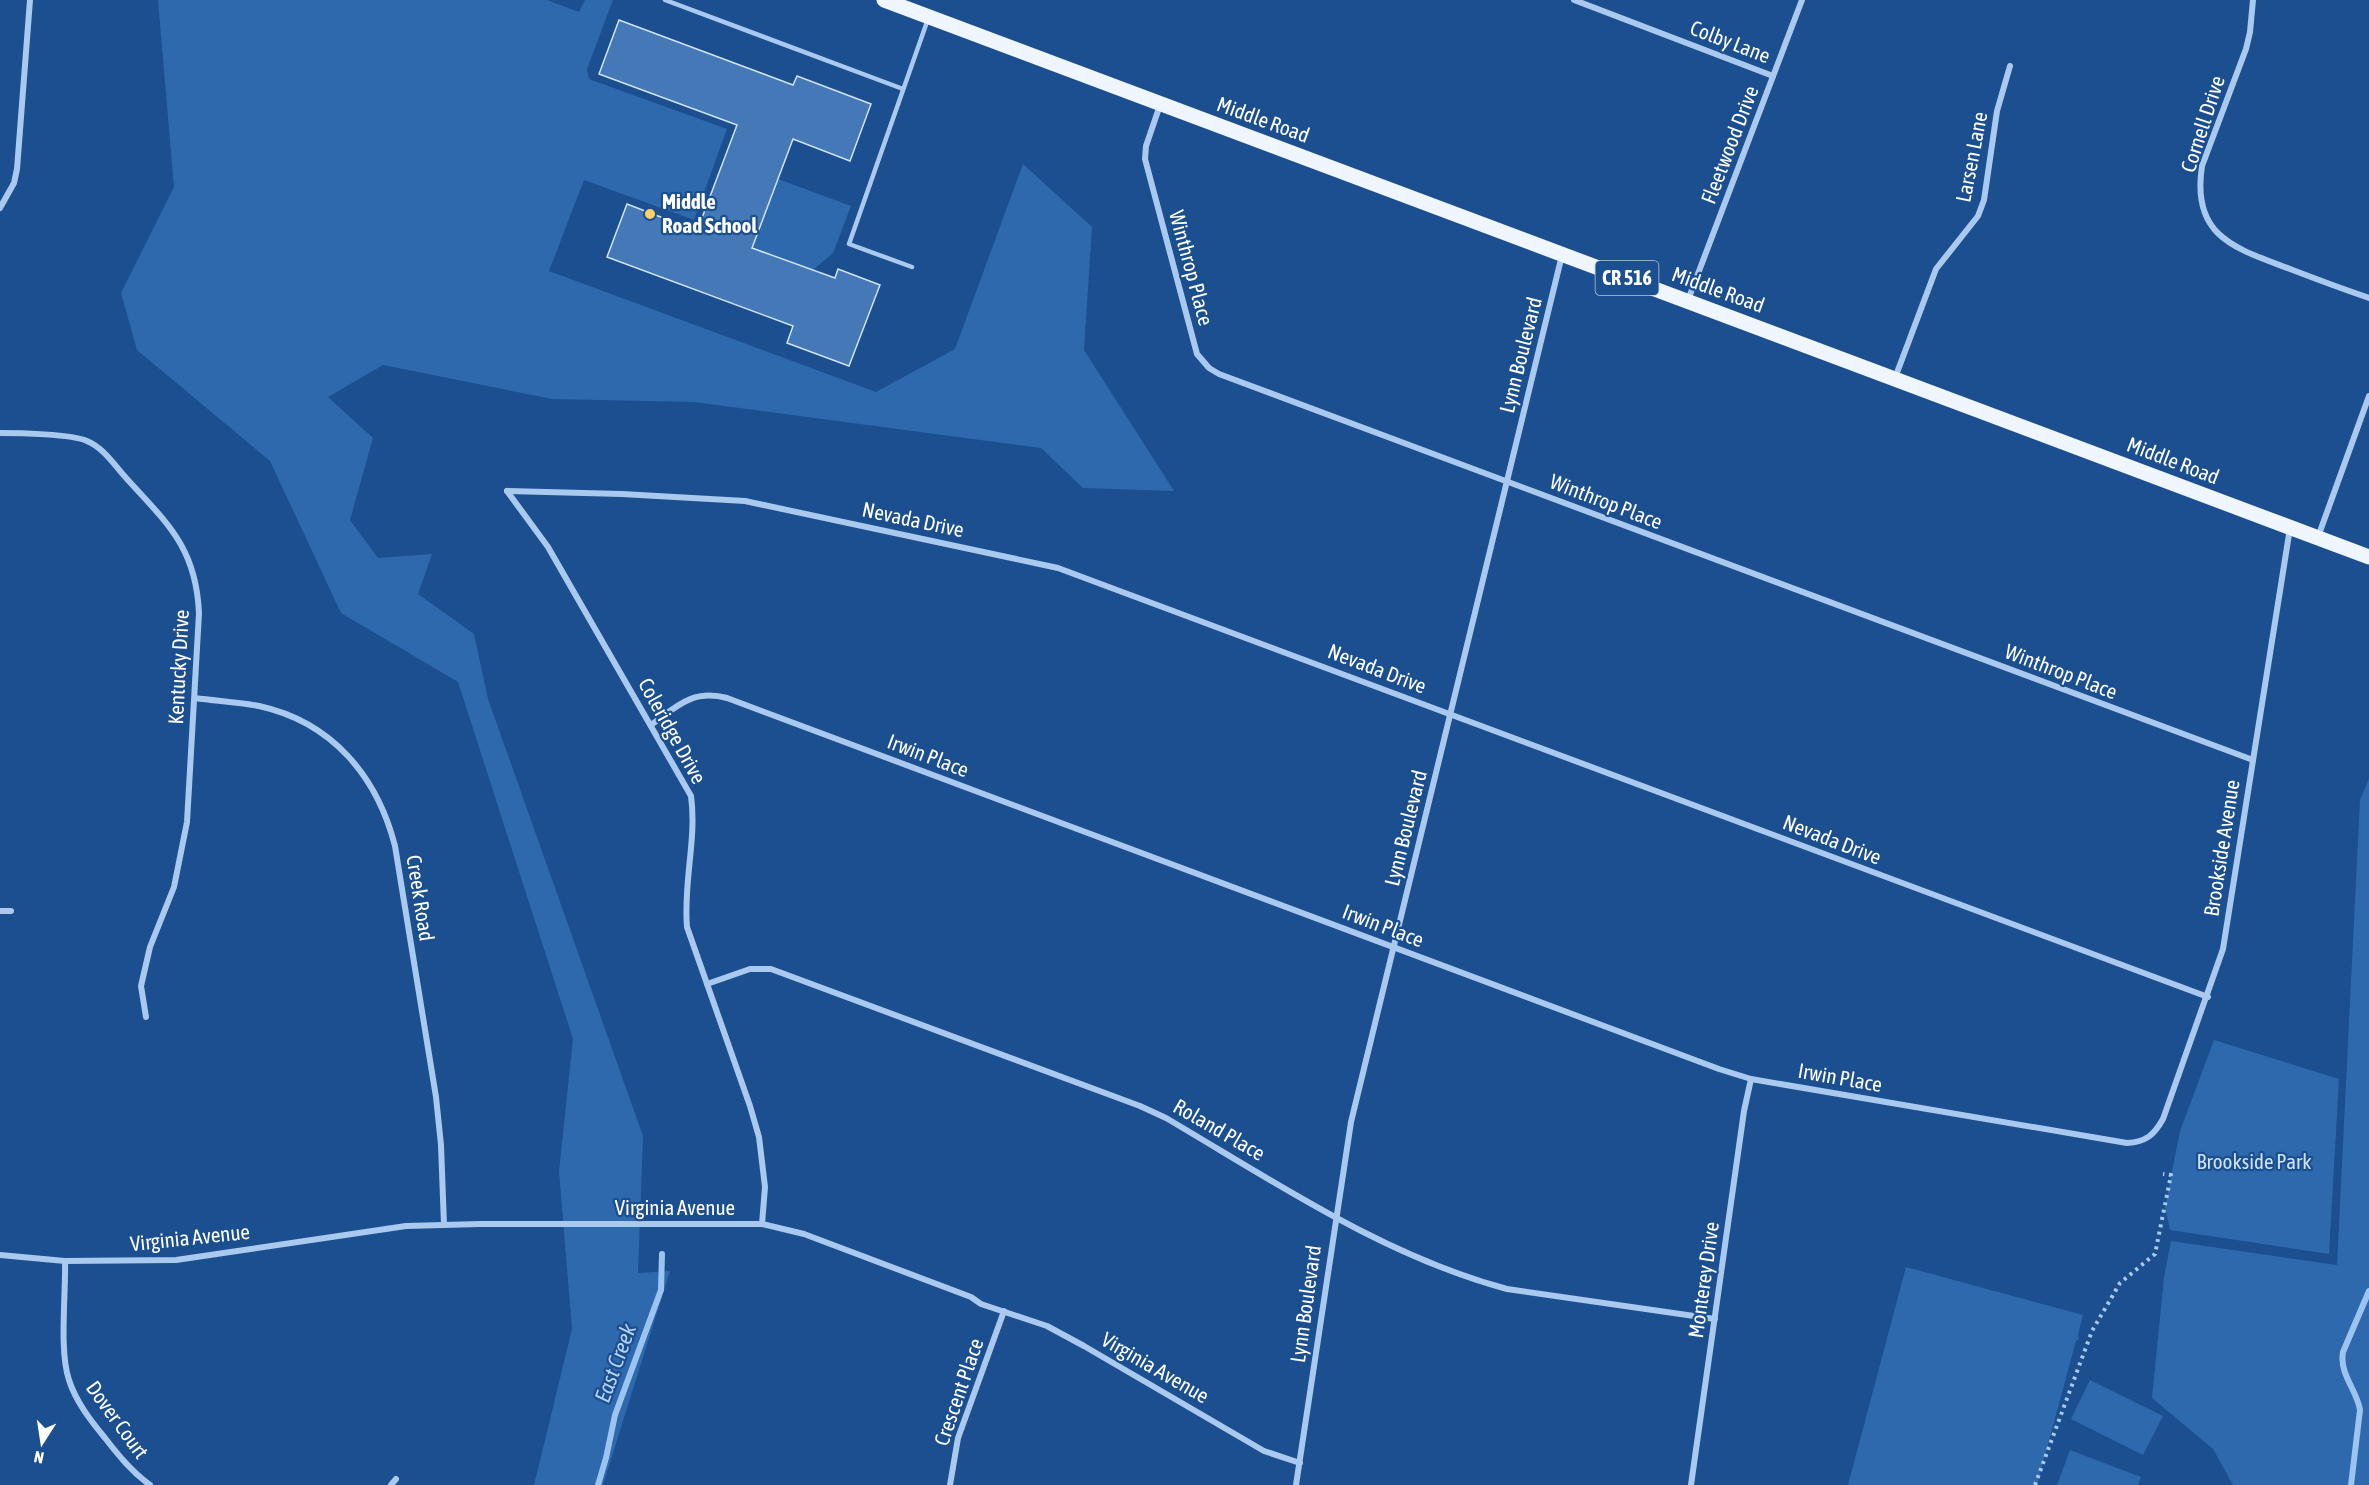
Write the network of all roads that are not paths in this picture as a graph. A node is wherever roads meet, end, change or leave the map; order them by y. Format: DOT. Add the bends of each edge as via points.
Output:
graph roads {
  1 [pos="30,0"];
  2 [pos="665,0"];
  3 [pos="884,0"];
  4 [pos="1574,0"];
  5 [pos="1802,0"];
  6 [pos="2253,0"];
  7 [pos="929,17"];
  8 [pos="2010,66"];
  9 [pos="1773,76"];
  10 [pos="903,89"];
  11 [pos="1161,104"];
  12 [pos="2,200"];
  13 [pos="0,208"];
  14 [pos="1562,254"];
  15 [pos="912,267"];
  16 [pos="2369,298"];
  17 [pos="1688,301"];
  18 [pos="1895,378"];
  19 [pos="2369,396"];
  20 [pos="0,434"];
  21 [pos="1507,482"];
  22 [pos="507,491"];
  23 [pos="2290,527"];
  24 [pos="2318,537"];
  25 [pos="2369,556"];
  26 [pos="195,698"];
  27 [pos="1450,715"];
  28 [pos="651,725"];
  29 [pos="2253,760"];
  30 [pos="0,911"];
  31 [pos="11,911"];
  32 [pos="1394,948"];
  33 [pos="707,984"];
  34 [pos="2208,997"];
  35 [pos="146,1017"];
  36 [pos="1750,1079"];
  37 [pos="2127,1143"];
  38 [pos="1336,1217"];
  39 [pos="762,1224"];
  40 [pos="444,1225"];
  41 [pos="0,1255"];
  42 [pos="65,1261"];
  43 [pos="1004,1311"];
  44 [pos="1716,1319"];
  45 [pos="1300,1462"];
  46 [pos="396,1479"];
  47 [pos="150,1485"];
  48 [pos="391,1485"];
  49 [pos="950,1485"];
  50 [pos="1296,1485"];
  51 [pos="1691,1485"];
  1 -- 12 [label="street" via="17,169 14,183"];
  2 -- 10 [label="lane"];
  3 -- 7 [label="main road, Middle Road / CR 516"];
  4 -- 9 [label="street, Colby Lane"];
  5 -- 9 [label="street, Fleetwood Drive"];
  6 -- 16 [label="street, Cornell Drive" via="2246,49 2202,165 2200,192 2207,218 2217,233 2240,250"];
  7 -- 10 [label="lane"];
  7 -- 11 [label="main road, Middle Road / CR 516"];
  8 -- 18 [label="street, Larsen Lane" via="1997,111 1984,200 1978,216 1936,269"];
  9 -- 17 [label="street, Fleetwood Drive"];
  10 -- 15 [label="lane" via="849,244"];
  11 -- 14 [label="main road, Middle Road / CR 516"];
  11 -- 21 [label="street, Winthrop Place" via="1145,159 1188,326 1197,354 1209,368"];
  12 -- 13 [label="street"];
  14 -- 17 [label="main road, Middle Road / CR 516"];
  14 -- 21 [label="street, Lynn Boulevard"];
  17 -- 18 [label="main road, Middle Road / CR 516"];
  18 -- 23 [label="main road, Middle Road / CR 516"];
  19 -- 24 [label="street"];
  20 -- 26 [label="street, Kentucky Drive" via="89,441 174,531 188,556 198,591"];
  21 -- 27 [label="street, Lynn Boulevard"];
  21 -- 29 [label="street, Winthrop Place"];
  22 -- 27 [label="street, Nevada Drive" via="745,501 1058,568"];
  22 -- 28 [label="street, Coleridge Drive" via="548,547"];
  23 -- 24 [label="main road, Middle Road / CR 516"];
  23 -- 29 [label="street, Brookside Avenue"];
  24 -- 25 [label="main road, Middle Road / CR 516"];
  26 -- 35 [label="street, Kentucky Drive" via="187,822 174,887 150,947 141,986"];
  26 -- 40 [label="street, Creek Road" via="258,706 307,723 348,755 380,800 395,846 436,1096"];
  27 -- 32 [label="street, Lynn Boulevard"];
  27 -- 34 [label="street, Nevada Drive"];
  28 -- 32 [label="street, Irwin Place" via="699,695 727,698"];
  28 -- 33 [label="street, Coleridge Drive" via="691,796 694,816 685,906 687,927"];
  29 -- 34 [label="street, Brookside Avenue" via="2223,950"];
  30 -- 31 [label="street"];
  32 -- 36 [label="street, Irwin Place"];
  32 -- 38 [label="street, Lynn Boulevard" via="1351,1122"];
  33 -- 38 [label="street, Roland Place" via="750,969 771,969 1140,1106"];
  33 -- 39 [label="street, Coleridge Drive" via="759,1137 765,1187"];
  34 -- 37 [label="street, Brookside Avenue" via="2155,1134 2142,1143"];
  36 -- 37 [label="street, Irwin Place"];
  36 -- 44 [label="street, Monterey Drive"];
  38 -- 44 [label="street, Roland Place" via="1378,1240 1489,1284"];
  38 -- 45 [label="street, Lynn Boulevard"];
  39 -- 40 [label="street, Virginia Avenue"];
  39 -- 43 [label="street, Virginia Avenue" via="804,1234"];
  40 -- 42 [label="street, Virginia Avenue" via="383,1228 176,1260"];
  41 -- 42 [label="street, Virginia Avenue"];
  42 -- 47 [label="street, Dover Court" via="63,1342 68,1378 90,1418 129,1468"];
  43 -- 45 [label="street, Virginia Avenue" via="1047,1326 1264,1451"];
  43 -- 49 [label="street, Crescent Place" via="958,1438"];
  44 -- 51 [label="street, Monterey Drive"];
  45 -- 50 [label="street, Lynn Boulevard"];
  46 -- 48 [label="street"];
}
